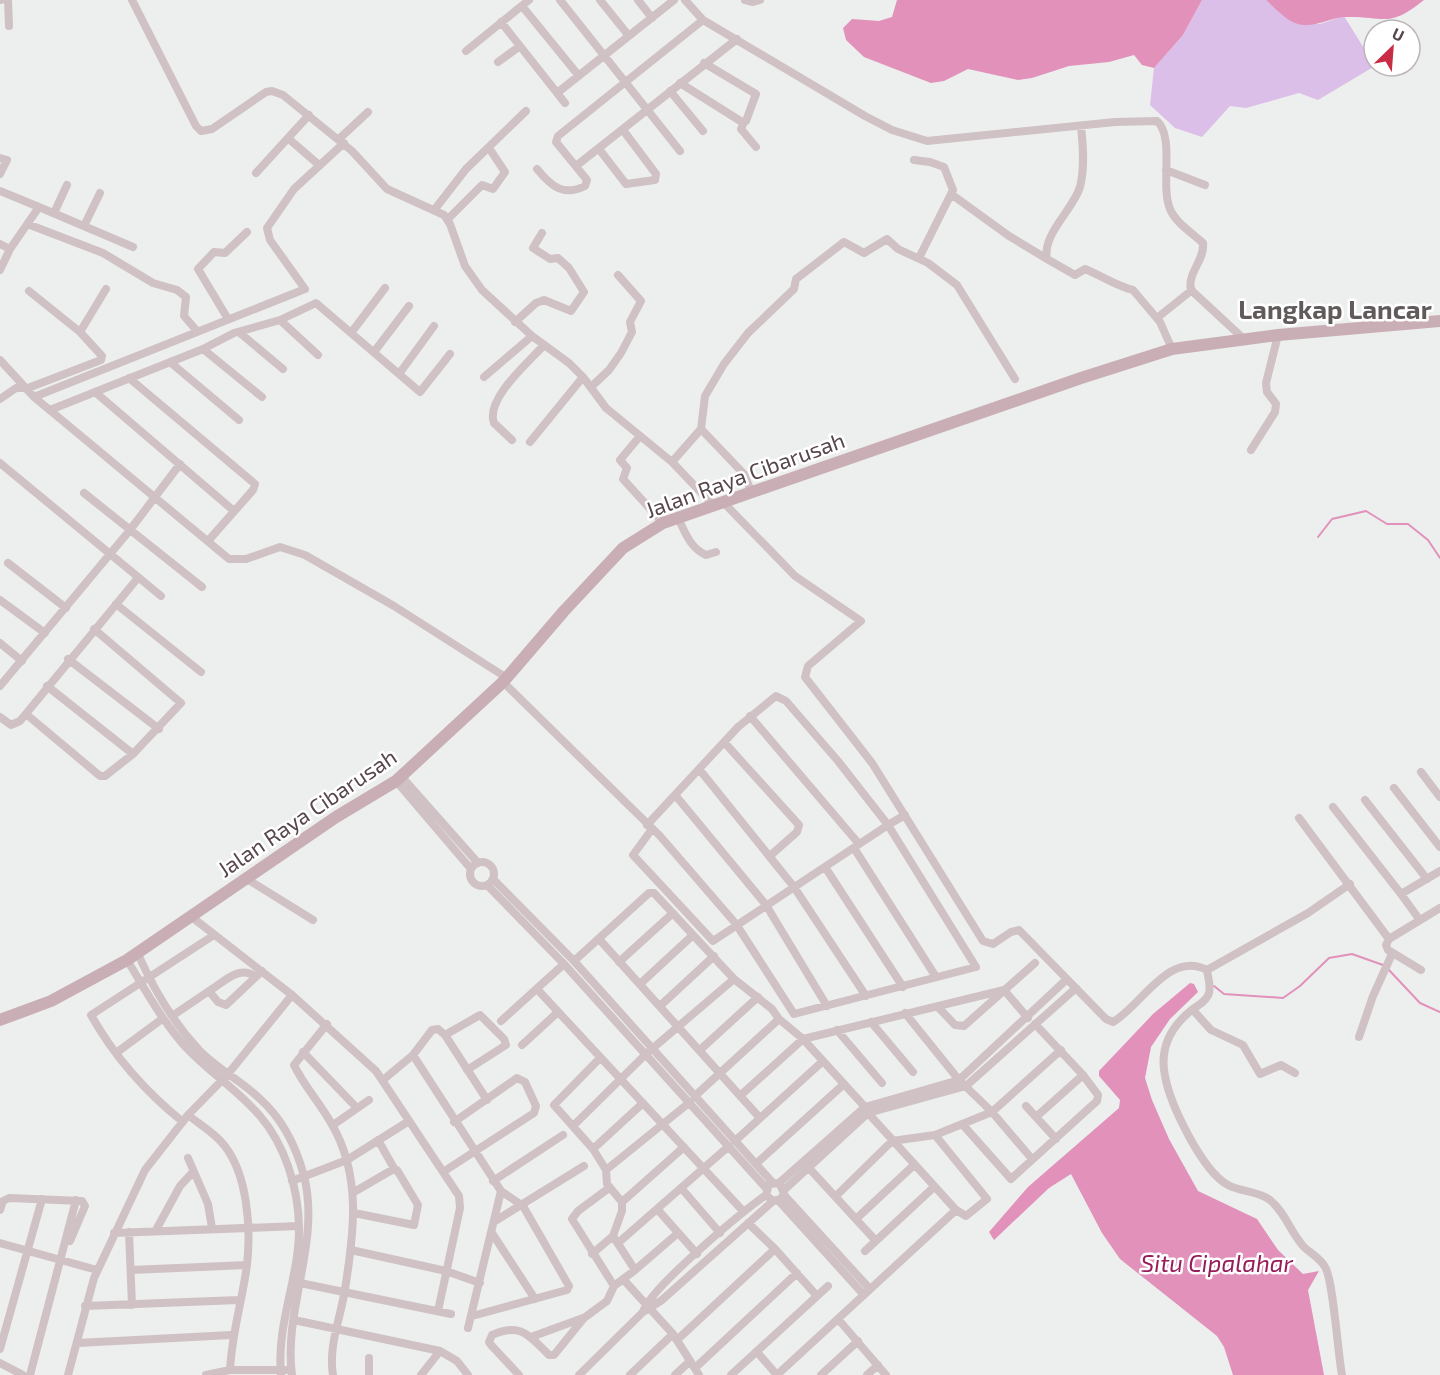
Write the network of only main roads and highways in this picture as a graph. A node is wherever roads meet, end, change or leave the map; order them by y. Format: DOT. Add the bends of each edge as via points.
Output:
graph roads {
  1 [pos="1440,321"];
  2 [pos="0,1020"];
  1 -- 2 [label="main road, Jalan Raya Cibarusah" via="1172,349 663,523 623,548 505,680 398,779 336,817 133,957 51,1001"];
}
